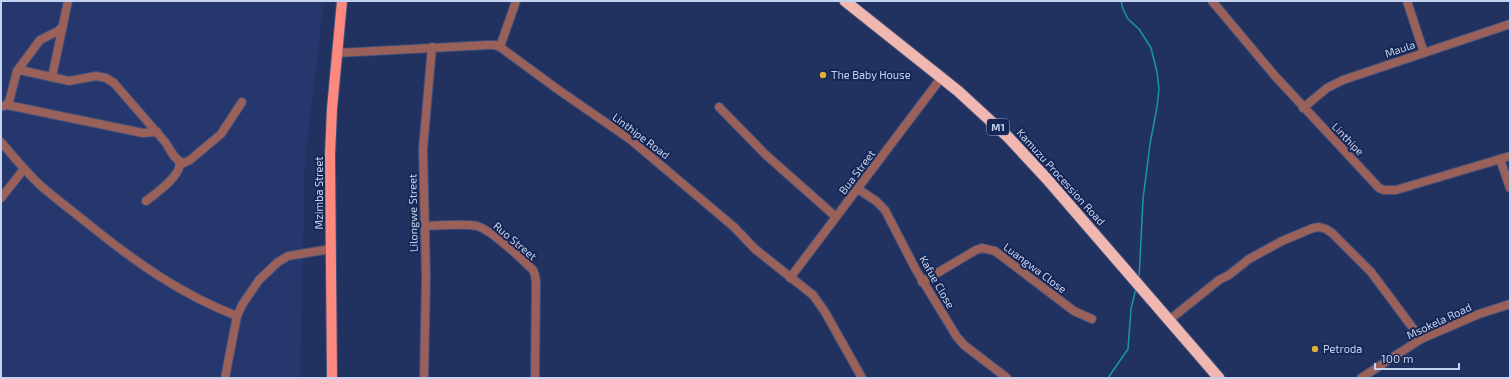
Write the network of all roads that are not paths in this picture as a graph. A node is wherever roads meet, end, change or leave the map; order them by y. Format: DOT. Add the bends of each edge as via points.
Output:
graph roads {
  1 [pos="68,1"];
  2 [pos="516,1"];
  3 [pos="845,1"];
  4 [pos="1212,1"];
  5 [pos="1407,1"];
  6 [pos="342,4"];
  7 [pos="1510,24"];
  8 [pos="63,26"];
  9 [pos="432,47"];
  10 [pos="500,47"];
  11 [pos="337,53"];
  12 [pos="1424,53"];
  13 [pos="17,71"];
  14 [pos="52,77"];
  15 [pos="941,78"];
  16 [pos="242,102"];
  17 [pos="4,105"];
  18 [pos="719,107"];
  19 [pos="1303,108"];
  20 [pos="157,132"];
  21 [pos="1,142"];
  22 [pos="1510,156"];
  23 [pos="1500,159"];
  24 [pos="179,161"];
  25 [pos="24,169"];
  26 [pos="1510,188"];
  27 [pos="858,189"];
  28 [pos="1,198"];
  29 [pos="146,202"];
  30 [pos="836,217"];
  31 [pos="424,226"];
  32 [pos="331,249"];
  33 [pos="790,278"];
  34 [pos="922,282"];
  35 [pos="1510,304"];
  36 [pos="237,316"];
  37 [pos="1092,319"];
  38 [pos="1168,321"];
  39 [pos="1421,339"];
  40 [pos="225,378"];
  41 [pos="332,378"];
  42 [pos="424,378"];
  43 [pos="535,378"];
  44 [pos="862,378"];
  45 [pos="1007,378"];
  46 [pos="1218,378"];
  47 [pos="1361,378"];
  1 -- 8 [label="street"];
  2 -- 10 [label="street"];
  3 -- 15 [label="highway, Kamuzu Procession Road / M1"];
  4 -- 19 [label="street, Linthipe"];
  5 -- 12 [label="street"];
  6 -- 11 [label="main road, Mzimba Street"];
  7 -- 12 [label="street, Maula"];
  8 -- 13 [label="street" via="40,40"];
  8 -- 14 [label="street"];
  9 -- 10 [label="street"];
  9 -- 11 [label="street"];
  9 -- 31 [label="street, Lilongwe Street" via="423,148"];
  10 -- 33 [label="street, Linthipe Road" via="631,140"];
  11 -- 32 [label="main road, Mzimba Street" via="330,155"];
  12 -- 19 [label="street, Maula" via="1334,83"];
  13 -- 14 [label="street"];
  13 -- 17 [label="street"];
  14 -- 20 [label="street" via="74,81 96,76 110,80"];
  15 -- 27 [label="street, Bua Street"];
  15 -- 38 [label="highway, Kamuzu Procession Road / M1" via="1025,154"];
  16 -- 24 [label="street" via="221,134 187,162"];
  17 -- 20 [label="street" via="143,133"];
  18 -- 30 [label="street" via="766,154"];
  19 -- 23 [label="street, Linthipe" via="1384,190 1396,190"];
  20 -- 24 [label="street"];
  21 -- 25 [label="street"];
  22 -- 23 [label="street, Linthipe"];
  23 -- 26 [label="street"];
  24 -- 29 [label="street" via="178,171"];
  25 -- 28 [label="street"];
  25 -- 36 [label="street" via="56,198 142,265 183,292"];
  27 -- 30 [label="street, Bua Street"];
  27 -- 34 [label="street, Kafue Close" via="885,210"];
  30 -- 33 [label="street, Bua Street"];
  31 -- 42 [label="street, Lilongwe Street"];
  31 -- 43 [label="street, Ruo Street" via="479,227 489,232 533,270 536,282"];
  32 -- 36 [label="street" via="298,254 278,262 259,280"];
  32 -- 41 [label="main road, Mzimba Street"];
  33 -- 44 [label="street, Linthipe Road" via="819,302"];
  34 -- 37 [label="street, Luangwa Close" via="976,250 988,248 1004,257 1074,311"];
  34 -- 45 [label="street, Kafue Close" via="960,342"];
  35 -- 39 [label="street, Msokela Road" via="1479,314"];
  36 -- 40 [label="street"];
  38 -- 39 [label="street" via="1249,259 1282,241 1320,227 1332,233 1371,272"];
  38 -- 46 [label="highway, Kamuzu Procession Road / M1"];
  39 -- 47 [label="street, Msokela Road"];
}
